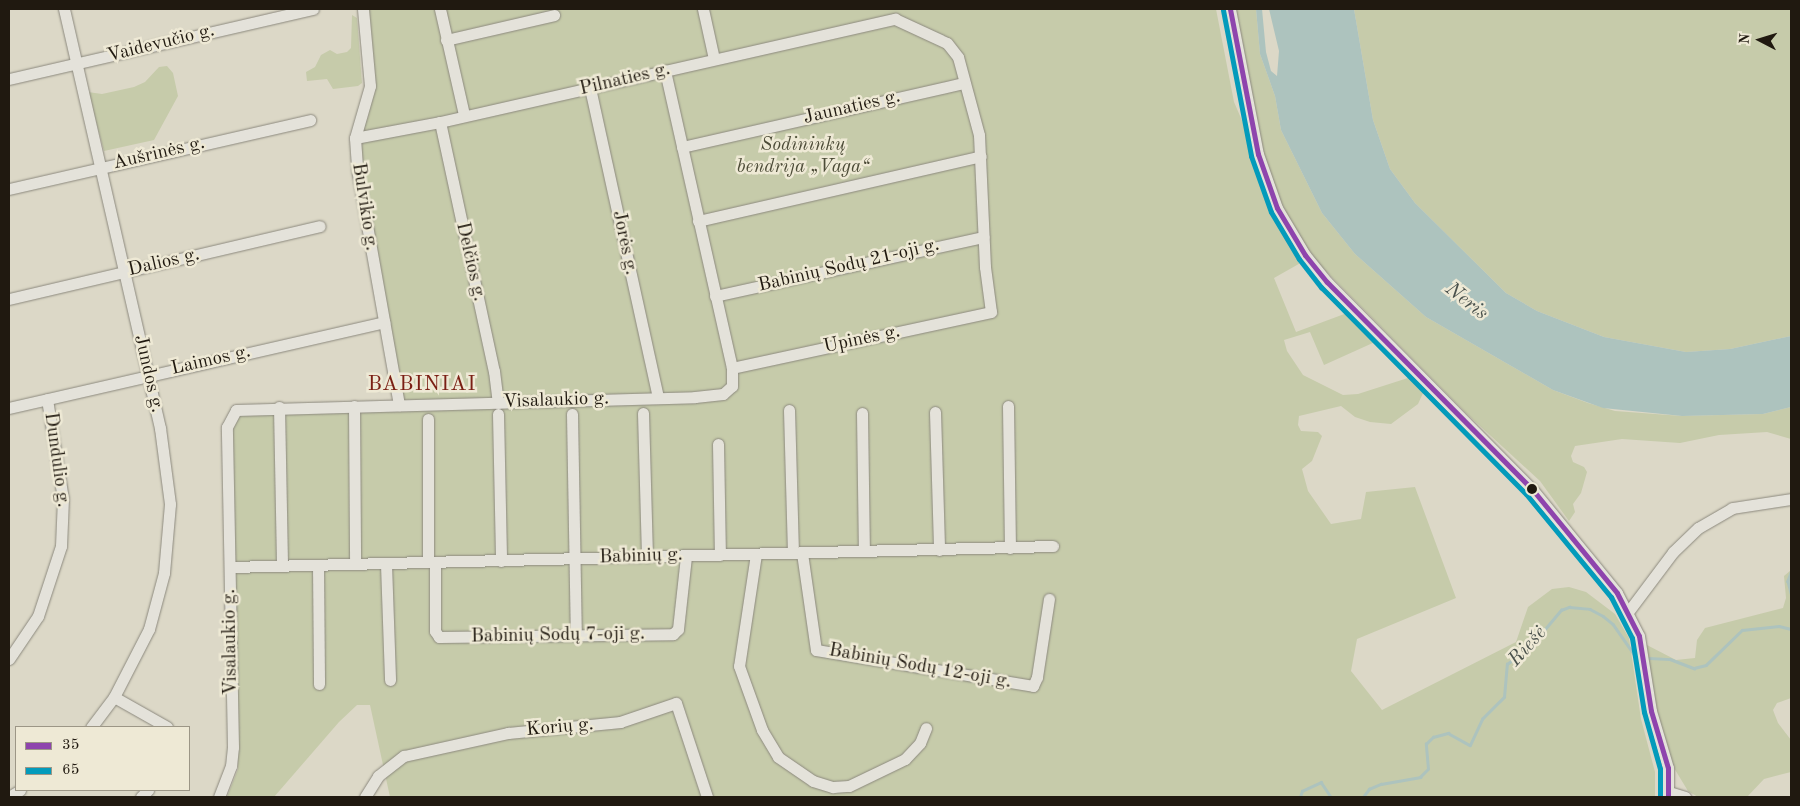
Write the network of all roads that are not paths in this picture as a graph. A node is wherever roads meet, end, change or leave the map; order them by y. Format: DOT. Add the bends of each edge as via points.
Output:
graph roads {
  1 [pos="64,9"];
  2 [pos="313,9"];
  3 [pos="363,9"];
  4 [pos="438,9"];
  5 [pos="703,9"];
  6 [pos="1230,9"];
  7 [pos="554,15"];
  8 [pos="446,40"];
  9 [pos="714,59"];
  10 [pos="76,65"];
  11 [pos="665,70"];
  12 [pos="9,79"];
  13 [pos="964,83"];
  14 [pos="590,88"];
  15 [pos="464,115"];
  16 [pos="310,120"];
  17 [pos="440,122"];
  18 [pos="355,138"];
  19 [pos="682,147"];
  20 [pos="981,156"];
  21 [pos="100,168"];
  22 [pos="9,189"];
  23 [pos="698,222"];
  24 [pos="320,226"];
  25 [pos="984,237"];
  26 [pos="124,272"];
  27 [pos="715,296"];
  28 [pos="9,299"];
  29 [pos="384,322"];
  30 [pos="732,368"];
  31 [pos="148,376"];
  32 [pos="658,398"];
  33 [pos="47,399"];
  34 [pos="399,405"];
  35 [pos="354,406"];
  36 [pos="1008,406"];
  37 [pos="279,407"];
  38 [pos="9,408"];
  39 [pos="498,408"];
  40 [pos="789,410"];
  41 [pos="643,412"];
  42 [pos="936,412"];
  43 [pos="862,413"];
  44 [pos="572,414"];
  45 [pos="428,418"];
  46 [pos="718,444"];
  47 [pos="1791,499"];
  48 [pos="1052,546"];
  49 [pos="1010,548"];
  50 [pos="864,550"];
  51 [pos="939,550"];
  52 [pos="797,553"];
  53 [pos="756,554"];
  54 [pos="720,555"];
  55 [pos="686,556"];
  56 [pos="647,557"];
  57 [pos="574,559"];
  58 [pos="501,561"];
  59 [pos="432,562"];
  60 [pos="318,564"];
  61 [pos="355,564"];
  62 [pos="386,564"];
  63 [pos="282,565"];
  64 [pos="230,568"];
  65 [pos="1049,599"];
  66 [pos="1628,612"];
  67 [pos="576,634"];
  68 [pos="9,659"];
  69 [pos="390,680"];
  70 [pos="319,684"];
  71 [pos="114,697"];
  72 [pos="92,726"];
  73 [pos="165,726"];
  74 [pos="926,728"];
  75 [pos="1669,795"];
  76 [pos="219,797"];
  77 [pos="364,797"];
  78 [pos="707,797"];
  79 [pos="1685,797"];
  1 -- 10 [label="street, Jundos g."];
  2 -- 10 [label="street, Vaidevučio g."];
  3 -- 18 [label="street, Bulvikio g." via="370,86"];
  4 -- 8 [label="street"];
  5 -- 9 [label="street"];
  6 -- 66 [label="street" via="1244,92 1263,173 1277,208 1305,255 1327,282 1532,489 1607,580"];
  7 -- 8 [label="street"];
  8 -- 15 [label="street"];
  9 -- 11 [label="street, Pilnaties g."];
  9 -- 13 [label="street, Pilnaties g." via="895,19 947,43 958,58"];
  10 -- 12 [label="street, Vaidevučio g."];
  10 -- 21 [label="street, Jundos g."];
  11 -- 14 [label="street, Pilnaties g."];
  11 -- 19 [label="street, Visalaukio g."];
  13 -- 19 [label="street, Jaunaties g."];
  13 -- 20 [label="street" via="973,110"];
  14 -- 15 [label="street, Pilnaties g."];
  14 -- 32 [label="street, Jorės g."];
  15 -- 17 [label="street, Pilnaties g."];
  16 -- 21 [label="street, Aušrinės g."];
  17 -- 18 [label="street, Pilnaties g."];
  17 -- 39 [label="street, Delčios g." via="492,362"];
  18 -- 29 [label="street, Bulvikio g." via="357,169"];
  19 -- 23 [label="street, Visalaukio g."];
  20 -- 23 [label="street"];
  20 -- 25 [label="street"];
  21 -- 22 [label="street, Aušrinės g."];
  21 -- 26 [label="street, Jundos g."];
  23 -- 27 [label="street, Visalaukio g."];
  24 -- 26 [label="street, Dalios g."];
  25 -- 27 [label="street, Babinių Sodų 21-oji g."];
  25 -- 30 [label="street, Upinės g." via="991,312"];
  26 -- 28 [label="street, Dalios g."];
  26 -- 31 [label="street, Jundos g."];
  27 -- 30 [label="street, Visalaukio g."];
  29 -- 31 [label="street, Laimos g."];
  29 -- 34 [label="street, Bulvikio g."];
  30 -- 32 [label="street, Visalaukio g." via="732,386 723,394"];
  31 -- 33 [label="street, Laimos g."];
  31 -- 71 [label="street, Jundos g." via="169,486 168,545 149,629"];
  32 -- 39 [label="street, Visalaukio g."];
  33 -- 38 [label="street, Laimos g."];
  33 -- 68 [label="street, Dundulio g." via="63,499 61,546 38,616"];
  34 -- 35 [label="street, Visalaukio g."];
  34 -- 39 [label="street, Visalaukio g."];
  35 -- 37 [label="street, Visalaukio g."];
  35 -- 61 [label="street"];
  36 -- 49 [label="street"];
  37 -- 63 [label="street"];
  37 -- 64 [label="street, Visalaukio g." via="241,408 228,420"];
  39 -- 58 [label="street, Delčios g."];
  40 -- 52 [label="street"];
  41 -- 56 [label="street"];
  42 -- 51 [label="street"];
  43 -- 50 [label="street"];
  44 -- 57 [label="street"];
  45 -- 59 [label="street"];
  46 -- 54 [label="street"];
  47 -- 66 [label="street" via="1732,508 1698,528 1673,552"];
  48 -- 49 [label="street, Babinių g."];
  49 -- 51 [label="street, Babinių g."];
  50 -- 51 [label="street, Babinių g."];
  50 -- 52 [label="street, Babinių g."];
  52 -- 53 [label="street, Babinių g."];
  52 -- 65 [label="street, Babinių Sodų 12-oji g." via="816,650 1033,686"];
  53 -- 54 [label="street, Babinių g."];
  53 -- 74 [label="street" via="739,666 762,730 778,757 813,781 833,787 849,786 906,759 920,743"];
  54 -- 55 [label="street, Babinių g."];
  55 -- 56 [label="street, Babinių g."];
  55 -- 67 [label="street, Babinių Sodų 7-oji g." via="676,632"];
  56 -- 57 [label="street, Babinių g."];
  57 -- 58 [label="street, Babinių g."];
  57 -- 67 [label="street"];
  58 -- 59 [label="street, Babinių g."];
  59 -- 62 [label="street, Babinių g."];
  59 -- 67 [label="street, Babinių Sodų 7-oji g." via="435,631 440,637"];
  60 -- 61 [label="street, Babinių g."];
  60 -- 63 [label="street, Babinių g."];
  60 -- 70 [label="street"];
  61 -- 62 [label="street, Babinių g."];
  62 -- 69 [label="street"];
  63 -- 64 [label="street, Babinių g."];
  64 -- 76 [label="street, Visalaukio g." via="233,747 231,766"];
  66 -- 75 [label="street" via="1640,642 1651,711 1668,768"];
  71 -- 72 [label="street, Jundos g."];
  71 -- 73 [label="street"];
  75 -- 79 [label="street"];
  77 -- 78 [label="street, Korių g." via="378,776 404,756 516,732 620,722 676,704"];
}
